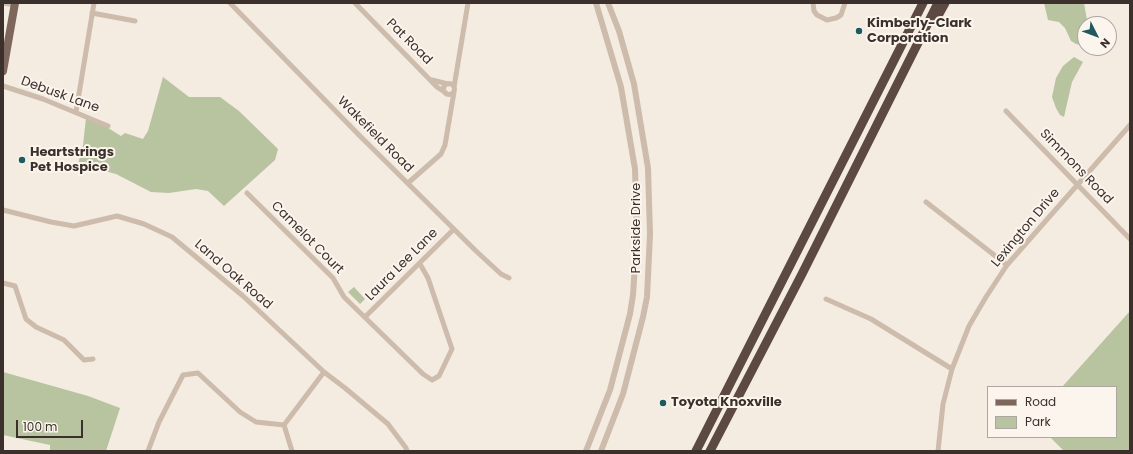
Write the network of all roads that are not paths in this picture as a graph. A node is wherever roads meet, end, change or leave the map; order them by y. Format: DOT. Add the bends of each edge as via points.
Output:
graph roads {
  1 [pos="3,3"];
  2 [pos="94,3"];
  3 [pos="230,3"];
  4 [pos="356,3"];
  5 [pos="468,3"];
  6 [pos="596,3"];
  7 [pos="608,3"];
  8 [pos="813,3"];
  9 [pos="845,3"];
  10 [pos="917,3"];
  11 [pos="923,3"];
  12 [pos="938,3"];
  13 [pos="945,3"];
  14 [pos="15,4"];
  15 [pos="92,13"];
  16 [pos="135,21"];
  17 [pos="905,70"];
  18 [pos="3,71"];
  19 [pos="886,76"];
  20 [pos="431,80"];
  21 [pos="3,86"];
  22 [pos="451,87"];
  23 [pos="446,93"];
  24 [pos="451,105"];
  25 [pos="1006,111"];
  26 [pos="76,112"];
  27 [pos="1130,125"];
  28 [pos="108,126"];
  29 [pos="408,183"];
  30 [pos="1078,185"];
  31 [pos="247,193"];
  32 [pos="926,202"];
  33 [pos="3,210"];
  34 [pos="454,229"];
  35 [pos="1130,239"];
  36 [pos="420,264"];
  37 [pos="1006,265"];
  38 [pos="509,278"];
  39 [pos="3,282"];
  40 [pos="826,299"];
  41 [pos="365,317"];
  42 [pos="92,359"];
  43 [pos="952,369"];
  44 [pos="324,372"];
  45 [pos="737,400"];
  46 [pos="284,424"];
  47 [pos="148,451"];
  48 [pos="292,451"];
  49 [pos="407,451"];
  50 [pos="586,451"];
  51 [pos="601,451"];
  52 [pos="696,451"];
  53 [pos="710,451"];
  54 [pos="714,451"];
  55 [pos="938,451"];
  1 -- 14 [label="street"];
  2 -- 15 [label="street"];
  3 -- 29 [label="street, Wakefield Road"];
  4 -- 20 [label="street, Pat Road"];
  5 -- 22 [label="street"];
  6 -- 50 [label="street, Parkside Drive" via="621,87 635,169 637,234 630,314 610,390"];
  7 -- 51 [label="street, Parkside Drive" via="634,84 648,168 650,234 647,297 643,317 623,394"];
  8 -- 9 [label="street" via="814,11 826,20 840,15 844,11"];
  10 -- 19 [label="highway"];
  11 -- 19 [label="highway"];
  12 -- 17 [label="highway"];
  13 -- 17 [label="highway"];
  14 -- 18 [label="main road"];
  15 -- 16 [label="street"];
  15 -- 26 [label="street"];
  17 -- 45 [label="highway"];
  19 -- 52 [label="highway"];
  20 -- 22 [label="street, Pat Road"];
  20 -- 23 [label="street, Pat Road" via="437,88"];
  21 -- 26 [label="street, Debusk Lane"];
  22 -- 23 [label="street"];
  22 -- 23 [label="street" via="444,88"];
  22 -- 24 [label="street"];
  23 -- 24 [label="street"];
  24 -- 29 [label="street" via="445,145 441,154"];
  25 -- 30 [label="street, Simmons Road"];
  26 -- 28 [label="street, Debusk Lane"];
  27 -- 30 [label="street, Lexington Drive"];
  29 -- 34 [label="street, Wakefield Road"];
  30 -- 35 [label="street, Simmons Road"];
  30 -- 37 [label="street, Lexington Drive"];
  31 -- 41 [label="street, Camelot Court" via="333,278 340,292"];
  32 -- 37 [label="street"];
  33 -- 44 [label="street, Land Oak Road" via="74,226 117,216 161,231 172,237 243,296"];
  34 -- 36 [label="street, Laura Lee Lane"];
  34 -- 38 [label="street, Wakefield Road" via="501,274"];
  36 -- 41 [label="street, Laura Lee Lane"];
  36 -- 41 [label="street, Camelot Court" via="428,278 452,349 437,379 429,380"];
  37 -- 43 [label="street, Lexington Drive" via="969,326"];
  39 -- 42 [label="street" via="15,286 26,319 36,327 64,340 84,360"];
  40 -- 43 [label="street" via="871,319"];
  43 -- 55 [label="street, Lexington Drive" via="943,404"];
  44 -- 46 [label="street"];
  44 -- 49 [label="street, Land Oak Road" via="388,424"];
  45 -- 53 [label="highway"];
  45 -- 54 [label="highway"];
  46 -- 47 [label="street" via="256,422 240,412 198,373 183,375 159,422"];
  46 -- 48 [label="street"];
}
